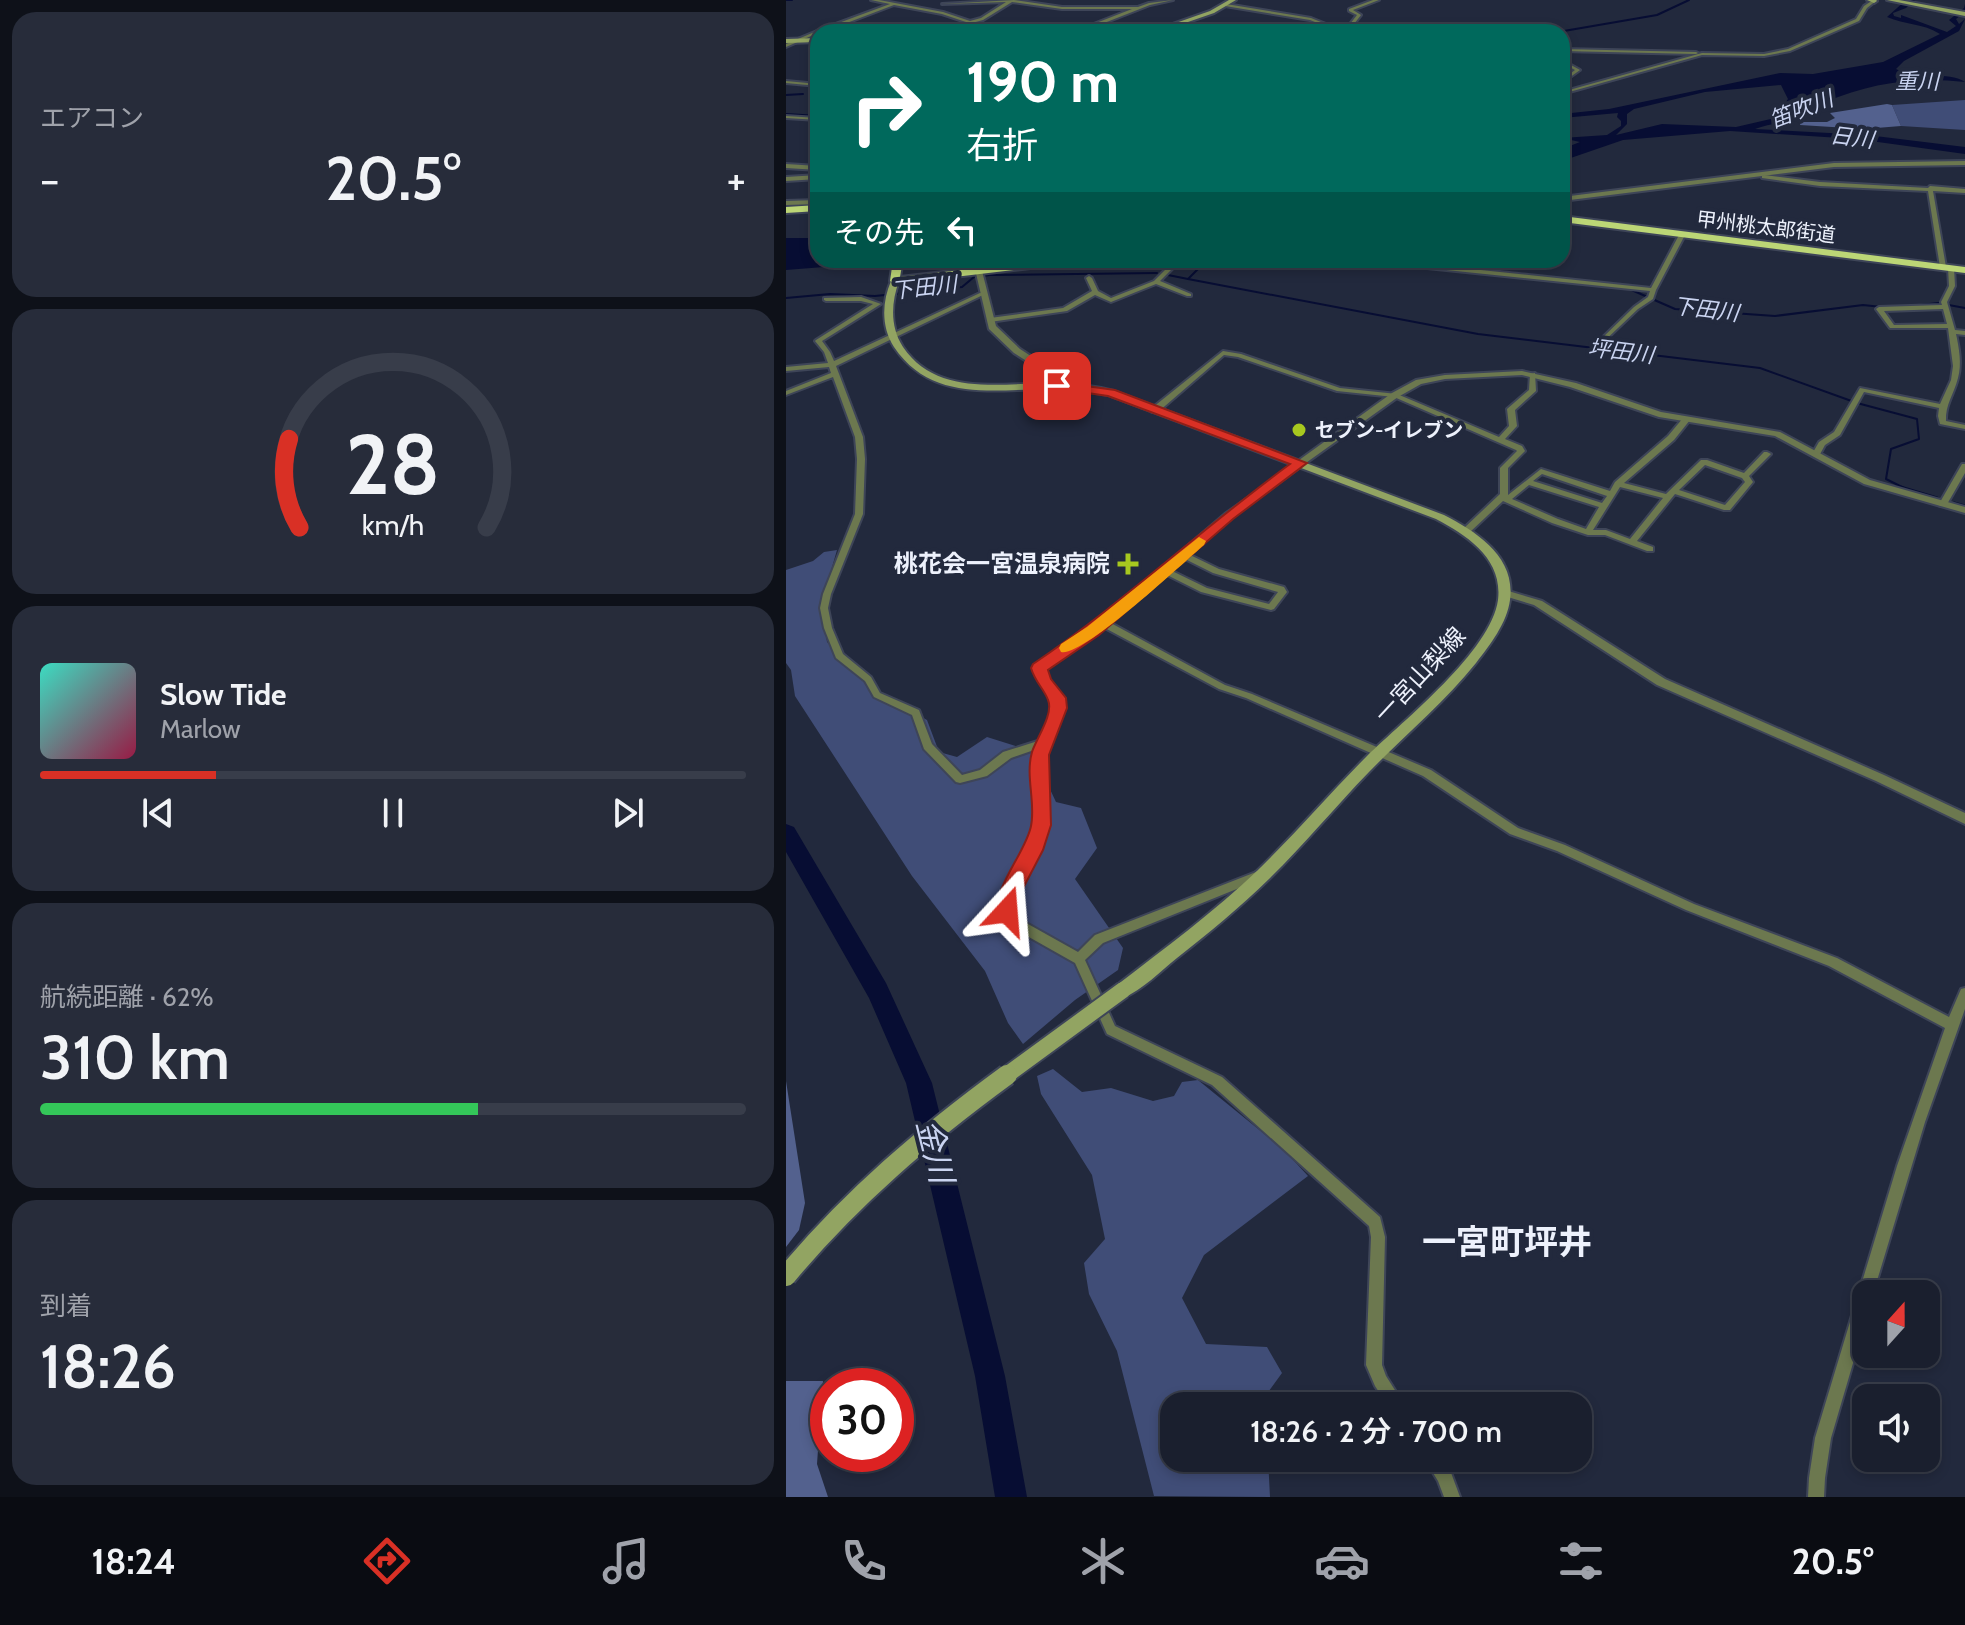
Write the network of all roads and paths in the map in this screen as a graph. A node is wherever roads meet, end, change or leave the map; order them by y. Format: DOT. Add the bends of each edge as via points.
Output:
graph roads {
  1 [pos="878,0"];
  2 [pos="950,0"];
  3 [pos="1171,0"];
  4 [pos="1233,0"];
  5 [pos="1377,0"];
  6 [pos="1873,0"];
  7 [pos="1893,0"];
  8 [pos="1014,1"];
  9 [pos="944,4"];
  10 [pos="894,5"];
  11 [pos="1226,5"];
  12 [pos="1142,8"];
  13 [pos="927,11"];
  14 [pos="1965,14"];
  15 [pos="970,22"];
  16 [pos="841,24"];
  17 [pos="963,24"];
  18 [pos="1098,24"];
  19 [pos="1175,24"];
  20 [pos="1320,24"];
  21 [pos="1352,24"];
  22 [pos="810,36"];
  23 [pos="796,42"];
  24 [pos="810,42"];
  25 [pos="786,44"];
  26 [pos="1570,50"];
  27 [pos="1702,54"];
  28 [pos="786,82"];
  29 [pos="810,84"];
  30 [pos="1570,91"];
  31 [pos="786,114"];
  32 [pos="810,116"];
  33 [pos="1965,163"];
  34 [pos="786,166"];
  35 [pos="810,168"];
  36 [pos="1750,175"];
  37 [pos="810,178"];
  38 [pos="786,179"];
  39 [pos="1930,188"];
  40 [pos="1965,191"];
  41 [pos="1570,198"];
  42 [pos="810,205"];
  43 [pos="788,208"];
  44 [pos="1570,220"];
  45 [pos="1682,235"];
  46 [pos="896,268"];
  47 [pos="1022,268"];
  48 [pos="1170,268"];
  49 [pos="1465,268"];
  50 [pos="1947,268"];
  51 [pos="1965,270"];
  52 [pos="979,275"];
  53 [pos="1089,278"];
  54 [pos="1156,282"];
  55 [pos="893,286"];
  56 [pos="1095,292"];
  57 [pos="982,294"];
  58 [pos="1189,295"];
  59 [pos="1651,297"];
  60 [pos="826,299"];
  61 [pos="1945,305"];
  62 [pos="990,320"];
  63 [pos="1951,328"];
  64 [pos="1965,333"];
  65 [pos="892,335"];
  66 [pos="1598,345"];
  67 [pos="786,369"];
  68 [pos="833,370"];
  69 [pos="1961,373"];
  70 [pos="1533,374"];
  71 [pos="1057,386"];
  72 [pos="786,393"];
  73 [pos="1395,395"];
  74 [pos="1944,407"];
  75 [pos="1155,410"];
  76 [pos="1686,420"];
  77 [pos="1965,427"];
  78 [pos="1500,440"];
  79 [pos="1767,454"];
  80 [pos="1816,454"];
  81 [pos="1300,463"];
  82 [pos="1965,466"];
  83 [pos="1745,476"];
  84 [pos="1528,482"];
  85 [pos="1618,484"];
  86 [pos="1610,494"];
  87 [pos="1670,494"];
  88 [pos="1504,498"];
  89 [pos="1943,504"];
  90 [pos="1603,506"];
  91 [pos="1965,510"];
  92 [pos="1466,531"];
  93 [pos="1588,532"];
  94 [pos="1632,542"];
  95 [pos="1650,549"];
  96 [pos="1183,555"];
  97 [pos="1164,570"];
  98 [pos="1505,593"];
  99 [pos="1103,623"];
  100 [pos="1043,743"];
  101 [pos="1380,751"];
  102 [pos="1965,819"];
  103 [pos="1264,874"];
  104 [pos="1079,959"];
  105 [pos="1965,993"];
  106 [pos="1952,1025"];
  107 [pos="786,1276"];
  108 [pos="1387,1392"];
  109 [pos="1439,1472"];
  110 [pos="1452,1497"];
  111 [pos="1816,1497"];
  1 -- 10 [label="street"];
  2 -- 9 [label="street"];
  3 -- 12 [label="street"];
  4 -- 11 [label="main road"];
  5 -- 21 [label="street" via="1350,10 1359,15"];
  6 -- 27 [label="street" via="1858,20 1789,50"];
  7 -- 14 [label="main road"];
  8 -- 9 [label="street"];
  8 -- 12 [label="street" via="1062,8"];
  8 -- 15 [label="street"];
  9 -- 13 [label="street"];
  10 -- 13 [label="street"];
  10 -- 16 [label="street"];
  11 -- 19 [label="main road"];
  11 -- 20 [label="street"];
  12 -- 18 [label="street"];
  13 -- 15 [label="street"];
  15 -- 17 [label="street"];
  22 -- 23 [label="street"];
  23 -- 24 [label="main road"];
  23 -- 25 [label="main road"];
  26 -- 27 [label="street"];
  27 -- 30 [label="street"];
  28 -- 29 [label="street"];
  31 -- 32 [label="street"];
  33 -- 36 [label="street" via="1867,163"];
  34 -- 35 [label="street"];
  36 -- 39 [label="street"];
  36 -- 41 [label="street"];
  37 -- 38 [label="street"];
  39 -- 40 [label="street"];
  39 -- 50 [label="street"];
  42 -- 43 [label="highway"];
  44 -- 45 [label="highway, 甲州桃太郎街道"];
  45 -- 50 [label="highway, 甲州桃太郎街道"];
  45 -- 59 [label="street"];
  46 -- 55 [label="highway"];
  47 -- 52 [label="highway"];
  48 -- 54 [label="street"];
  49 -- 59 [label="street" via="1632,287"];
  50 -- 51 [label="highway, 甲州桃太郎街道"];
  50 -- 61 [label="street" via="1952,286"];
  52 -- 55 [label="highway"];
  52 -- 57 [label="street"];
  53 -- 56 [label="street"];
  54 -- 56 [label="street" via="1111,300"];
  54 -- 58 [label="street"];
  55 -- 65 [label="main road" via="888,320"];
  56 -- 62 [label="street" via="1065,310"];
  57 -- 62 [label="street"];
  57 -- 65 [label="street"];
  59 -- 66 [label="street"];
  60 -- 68 [label="street" via="878,304 818,341"];
  61 -- 63 [label="street"];
  61 -- 63 [label="street" via="1879,309 1892,327"];
  62 -- 71 [label="street" via="1003,339 1060,379"];
  63 -- 64 [label="street"];
  63 -- 69 [label="street"];
  65 -- 68 [label="street"];
  65 -- 71 [label="main road" via="908,364 945,383"];
  67 -- 68 [label="street"];
  68 -- 72 [label="street"];
  68 -- 100 [label="street" via="859,437 861,459 859,514 824,608 839,656 884,700 916,713 928,746 960,779"];
  69 -- 74 [label="street"];
  70 -- 73 [label="street" via="1432,379"];
  70 -- 76 [label="street"];
  70 -- 78 [label="street" via="1532,391 1511,409 1513,426"];
  71 -- 75 [label="main road" via="1111,393"];
  73 -- 75 [label="street" via="1339,390 1223,353"];
  73 -- 78 [label="street"];
  73 -- 81 [label="street"];
  74 -- 77 [label="street" via="1943,422"];
  74 -- 80 [label="street" via="1862,389 1837,433"];
  75 -- 81 [label="main road"];
  76 -- 80 [label="street" via="1777,434"];
  76 -- 85 [label="street"];
  78 -- 88 [label="street" via="1521,451 1504,468"];
  79 -- 83 [label="street"];
  80 -- 89 [label="street" via="1867,482"];
  81 -- 92 [label="main road"];
  81 -- 96 [label="street"];
  82 -- 89 [label="street"];
  83 -- 87 [label="street" via="1704,462"];
  83 -- 87 [label="street" via="1749,482 1727,508"];
  84 -- 86 [label="street" via="1541,471"];
  84 -- 88 [label="street"];
  84 -- 90 [label="street"];
  85 -- 86 [label="street"];
  85 -- 87 [label="street"];
  86 -- 90 [label="street"];
  87 -- 94 [label="street"];
  88 -- 92 [label="street"];
  88 -- 93 [label="street"];
  89 -- 91 [label="street"];
  90 -- 93 [label="street"];
  92 -- 98 [label="main road" via="1498,562"];
  93 -- 94 [label="street"];
  94 -- 95 [label="street"];
  96 -- 97 [label="street"];
  96 -- 97 [label="street" via="1283,592 1271,607 1204,590"];
  97 -- 99 [label="street"];
  98 -- 101 [label="main road, 一宮山梨線" via="1485,641"];
  98 -- 102 [label="street" via="1538,603 1661,682"];
  99 -- 100 [label="street" via="1039,668 1058,703"];
  99 -- 101 [label="street" via="1222,687"];
  100 -- 104 [label="street" via="1041,825 1007,911 1024,928"];
  101 -- 103 [label="main road, 一宮山梨線"];
  101 -- 106 [label="street" via="1444,783 1514,831 1833,962"];
  103 -- 104 [label="street" via="1099,939"];
  103 -- 107 [label="main road, 一宮山梨線, bridge" via="1198,932 882,1174 814,1239"];
  104 -- 108 [label="street" via="1111,1030 1217,1081 1375,1222 1374,1365"];
  105 -- 106 [label="street"];
  106 -- 111 [label="street" via="1828,1424"];
  109 -- 110 [label="street"];
}
